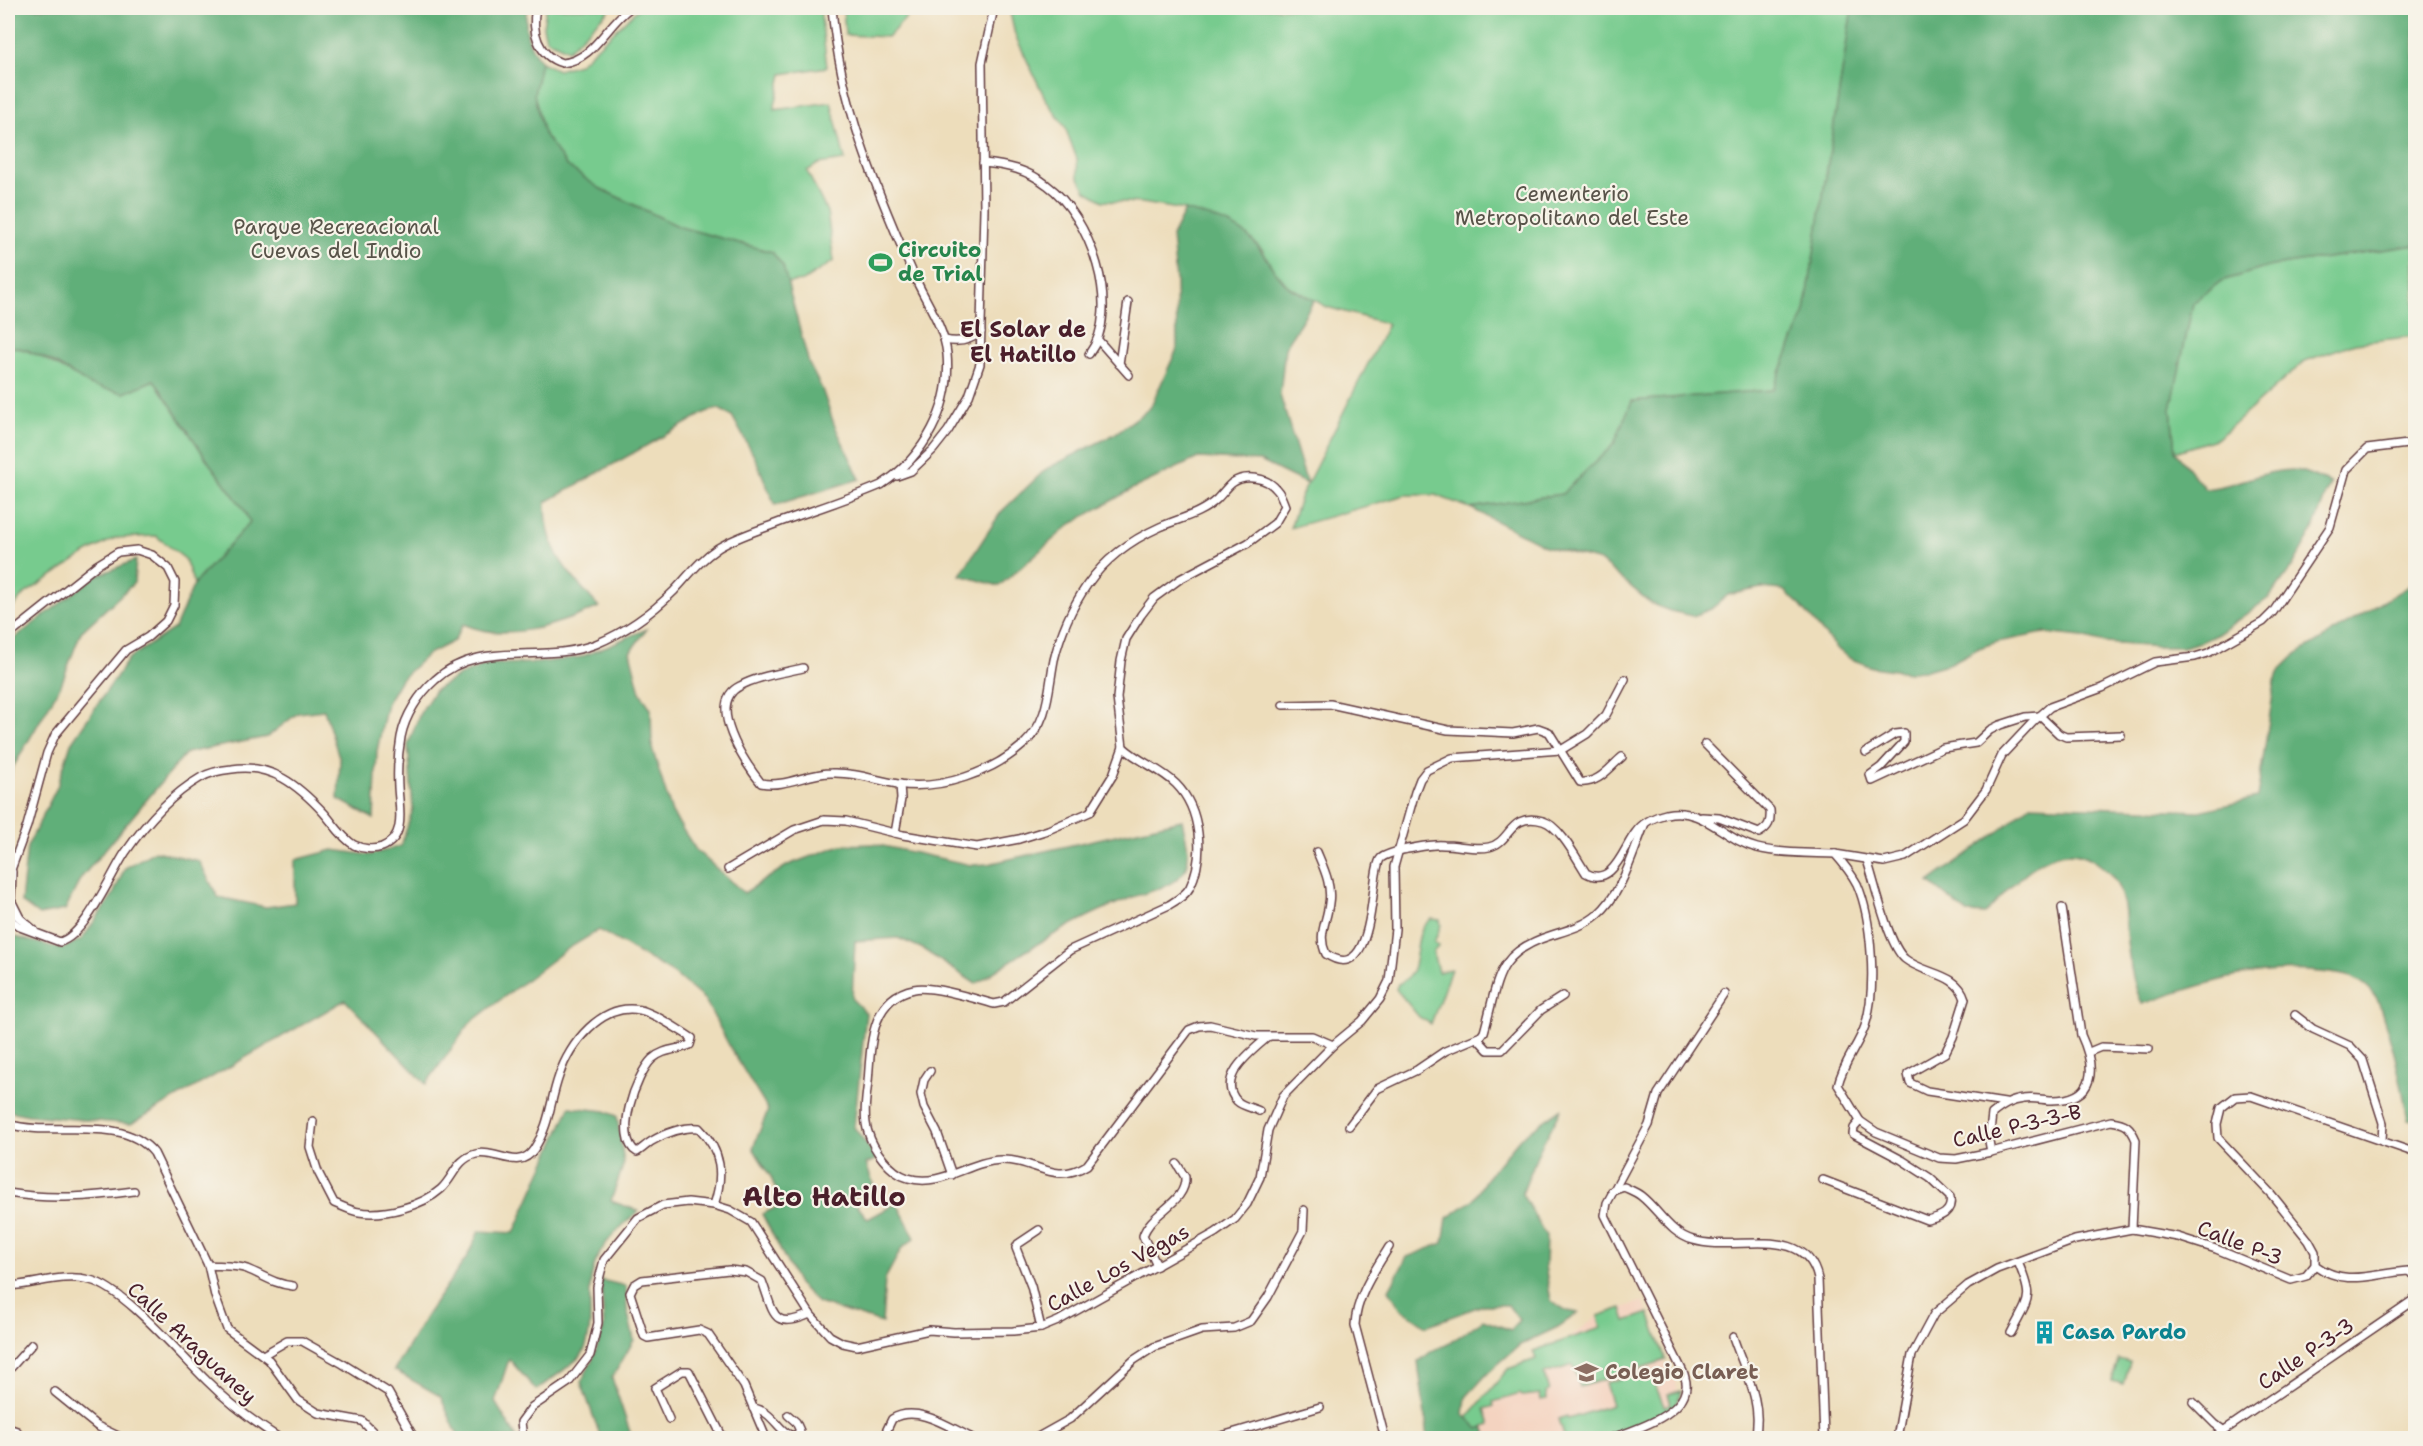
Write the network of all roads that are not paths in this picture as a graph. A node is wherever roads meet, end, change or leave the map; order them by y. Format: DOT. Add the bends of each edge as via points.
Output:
graph roads {
  1 [pos="536,8"];
  2 [pos="630,8"];
  3 [pos="832,8"];
  4 [pos="994,8"];
  5 [pos="983,163"];
  6 [pos="1128,302"];
  7 [pos="981,332"];
  8 [pos="945,340"];
  9 [pos="1099,341"];
  10 [pos="1089,354"];
  11 [pos="1119,364"];
  12 [pos="1129,375"];
  13 [pos="2415,443"];
  14 [pos="892,478"];
  15 [pos="8,636"];
  16 [pos="802,668"];
  17 [pos="1625,680"];
  18 [pos="1283,705"];
  19 [pos="2040,716"];
  20 [pos="2121,735"];
  21 [pos="1705,744"];
  22 [pos="1123,747"];
  23 [pos="1561,750"];
  24 [pos="1866,752"];
  25 [pos="1622,757"];
  26 [pos="900,784"];
  27 [pos="1702,817"];
  28 [pos="1646,822"];
  29 [pos="895,833"];
  30 [pos="1400,851"];
  31 [pos="1317,852"];
  32 [pos="1835,854"];
  33 [pos="1867,860"];
  34 [pos="12,869"];
  35 [pos="728,869"];
  36 [pos="8,878"];
  37 [pos="8,908"];
  38 [pos="2062,908"];
  39 [pos="12,920"];
  40 [pos="1724,994"];
  41 [pos="1563,996"];
  42 [pos="2295,1015"];
  43 [pos="1268,1037"];
  44 [pos="1477,1038"];
  45 [pos="1333,1045"];
  46 [pos="2149,1049"];
  47 [pos="2089,1052"];
  48 [pos="930,1071"];
  49 [pos="2006,1103"];
  50 [pos="1259,1111"];
  51 [pos="313,1121"];
  52 [pos="1860,1121"];
  53 [pos="8,1124"];
  54 [pos="1349,1126"];
  55 [pos="2382,1140"];
  56 [pos="1991,1152"];
  57 [pos="2415,1153"];
  58 [pos="1177,1164"];
  59 [pos="952,1175"];
  60 [pos="1822,1180"];
  61 [pos="134,1191"];
  62 [pos="1612,1191"];
  63 [pos="8,1193"];
  64 [pos="714,1204"];
  65 [pos="1304,1210"];
  66 [pos="2132,1229"];
  67 [pos="1039,1230"];
  68 [pos="1389,1247"];
  69 [pos="2018,1262"];
  70 [pos="208,1265"];
  71 [pos="2315,1265"];
  72 [pos="1157,1266"];
  73 [pos="2415,1276"];
  74 [pos="8,1286"];
  75 [pos="293,1286"];
  76 [pos="2415,1296"];
  77 [pos="810,1314"];
  78 [pos="1041,1328"];
  79 [pos="2011,1333"];
  80 [pos="1733,1337"];
  81 [pos="32,1344"];
  82 [pos="262,1355"];
  83 [pos="8,1371"];
  84 [pos="55,1392"];
  85 [pos="2193,1402"];
  86 [pos="1320,1407"];
  87 [pos="753,1408"];
  88 [pos="788,1415"];
  89 [pos="669,1419"];
  90 [pos="8,1428"];
  91 [pos="2223,1430"];
  92 [pos="17,1431"];
  93 [pos="122,1438"];
  94 [pos="279,1438"];
  95 [pos="379,1438"];
  96 [pos="414,1438"];
  97 [pos="523,1438"];
  98 [pos="723,1438"];
  99 [pos="766,1438"];
  100 [pos="883,1438"];
  101 [pos="972,1438"];
  102 [pos="1036,1438"];
  103 [pos="1215,1438"];
  104 [pos="1386,1438"];
  105 [pos="1612,1438"];
  106 [pos="1755,1438"];
  107 [pos="1824,1438"];
  108 [pos="1897,1438"];
  109 [pos="2213,1438"];
  1 -- 2 [label="street" via="539,45 549,57 562,63 585,55"];
  3 -- 8 [label="street" via="842,79 862,153"];
  4 -- 5 [label="street" via="982,63"];
  5 -- 7 [label="street"];
  5 -- 9 [label="street" via="1027,172 1049,185 1084,227 1100,279"];
  6 -- 11 [label="street"];
  7 -- 8 [label="street" via="963,341"];
  7 -- 14 [label="street" via="980,364 960,411 933,450 911,471"];
  8 -- 14 [label="street" via="946,385 939,414 925,442"];
  9 -- 10 [label="street"];
  9 -- 11 [label="street"];
  11 -- 12 [label="street"];
  13 -- 19 [label="street" via="2367,449 2346,470 2330,527 2263,622 2208,653 2155,662 2102,688 2050,707"];
  14 -- 39 [label="street" via="857,496 726,544 698,564 655,608 604,641 556,654 481,656 443,673 422,693 403,729 398,766 401,818 386,845 367,849 356,846 310,799 279,775 256,768 215,771 184,788 148,822 73,936 60,942"];
  15 -- 34 [label="street" via="96,565 118,552 136,550 152,555 168,568 175,582 174,605 166,621 118,659 56,735"];
  16 -- 26 [label="street" via="738,686 728,697 725,712 731,734 761,783 775,786 817,773 849,772"];
  17 -- 23 [label="street" via="1606,716"];
  18 -- 23 [label="street" via="1330,704 1448,730 1513,733 1538,728 1549,732"];
  19 -- 20 [label="street" via="2066,736"];
  19 -- 24 [label="street" via="2025,717 1990,730 1976,743 1943,748 1872,781 1870,775 1904,742 1904,733 1895,734"];
  19 -- 33 [label="street" via="2002,755 1986,790 1964,819 1905,857 1884,862"];
  21 -- 27 [label="street" via="1770,810 1771,819 1759,833 1719,818"];
  22 -- 26 [label="street" via="1117,698 1126,639 1154,598 1275,523 1285,506 1278,490 1264,480 1244,477 1232,483 1210,506 1127,544 1105,563 1086,586 1071,614 1054,659 1048,702 1038,728 1023,744 975,775 924,786"];
  22 -- 29 [label="street" via="1117,768 1090,812 1048,830 977,848"];
  22 -- 59 [label="street" via="1174,782 1188,798 1199,842 1190,889 1169,905 1070,950 1004,1002 994,1004 915,989 894,996 873,1032 866,1098 867,1130 875,1148 885,1162 907,1178 929,1180"];
  23 -- 25 [label="street" via="1580,782 1598,780"];
  23 -- 30 [label="street, Calle Los Vegas" via="1452,758 1427,770 1414,792"];
  26 -- 29 [label="street"];
  27 -- 28 [label="street" via="1682,811"];
  27 -- 32 [label="street" via="1733,840 1759,849"];
  28 -- 30 [label="street" via="1635,832 1613,870 1593,877 1586,873 1558,830 1546,822 1529,819 1513,825 1497,844 1488,848 1432,845"];
  28 -- 44 [label="street" via="1608,904 1582,925 1521,947 1509,957 1484,1032"];
  29 -- 35 [label="street" via="824,820 794,830"];
  30 -- 31 [label="street" via="1381,859 1377,866 1367,932 1357,952 1340,960 1326,954 1322,946 1330,892"];
  30 -- 45 [label="street, Calle Los Vegas" via="1394,867 1395,929 1389,981 1362,1021"];
  32 -- 33 [label="street"];
  32 -- 52 [label="street, Calle P-3-3-B" via="1856,882 1872,954 1865,1025 1838,1085"];
  33 -- 49 [label="street" via="1899,953 1907,961 1958,985 1965,999 1945,1053 1908,1074 1910,1083 1927,1092"];
  34 -- 36 [label="street"];
  34 -- 39 [label="street"];
  37 -- 39 [label="street"];
  38 -- 47 [label="street" via="2081,1035"];
  40 -- 62 [label="street" via="1658,1094 1650,1125"];
  41 -- 44 [label="street" via="1541,1010 1502,1050 1488,1050"];
  42 -- 55 [label="street" via="2313,1029 2350,1046 2363,1059 2383,1123"];
  43 -- 45 [label="street" via="1312,1036"];
  43 -- 50 [label="street" via="1242,1059 1232,1077 1231,1090 1238,1102"];
  43 -- 59 [label="street" via="1210,1025 1190,1030 1087,1165 1074,1173 994,1160"];
  44 -- 54 [label="street" via="1377,1089"];
  45 -- 72 [label="street, Calle Los Vegas" via="1283,1096 1268,1130 1260,1178 1235,1219"];
  46 -- 47 [label="street" via="2101,1047"];
  47 -- 49 [label="street" via="2092,1075 2078,1094 2067,1099 2025,1098"];
  48 -- 59 [label="street" via="924,1080 922,1101"];
  49 -- 56 [label="street" via="1992,1114"];
  51 -- 64 [label="street" via="310,1147 334,1203 359,1212 386,1212 420,1202 442,1188 460,1162 475,1154 521,1160 527,1157 551,1115 566,1058 586,1030 619,1009 642,1010 692,1038 692,1042 650,1060 634,1091 625,1123 628,1142 637,1152 682,1129 699,1128 713,1145 722,1173"];
  52 -- 56 [label="street, Calle P-3-3-B" via="1876,1132 1939,1158"];
  52 -- 60 [label="street" via="1853,1134 1930,1178 1950,1197 1949,1209 1942,1216 1927,1220"];
  53 -- 70 [label="street" via="24,1128 110,1130 142,1140 154,1153"];
  55 -- 57 [label="street, Calle P-3"];
  55 -- 71 [label="street, Calle P-3" via="2251,1096 2235,1097 2221,1108 2218,1138 2309,1241 2315,1252"];
  56 -- 66 [label="street, Calle P-3-3-B" via="2111,1121 2123,1123 2130,1127 2136,1140"];
  58 -- 72 [label="street" via="1186,1185 1149,1222 1143,1236"];
  61 -- 63 [label="street" via="40,1198"];
  62 -- 105 [label="street" via="1605,1215 1684,1374 1686,1388 1681,1401 1670,1412"];
  62 -- 107 [label="street" via="1624,1187 1640,1195 1666,1224 1692,1240 1780,1244 1808,1256 1818,1279"];
  64 -- 77 [label="street, Calle Los Vegas" via="751,1222"];
  64 -- 97 [label="street, Calle Los Vegas" via="663,1205 638,1218 604,1260 590,1355 569,1382 532,1407 521,1422"];
  65 -- 102 [label="street" via="1303,1231 1251,1321 1234,1328 1202,1330 1154,1347 1134,1360 1070,1419"];
  66 -- 69 [label="street, Calle P-3" via="2075,1240"];
  66 -- 71 [label="street, Calle P-3" via="2216,1249 2291,1280 2306,1276"];
  67 -- 78 [label="street" via="1016,1248"];
  68 -- 104 [label="street" via="1368,1281 1355,1325"];
  69 -- 79 [label="street" via="2029,1299"];
  69 -- 108 [label="street, Calle P-3" via="1968,1286 1934,1314 1912,1355"];
  70 -- 75 [label="street" via="246,1269 276,1284"];
  70 -- 82 [label="street" via="227,1329"];
  71 -- 73 [label="street" via="2328,1275 2347,1279 2408,1271"];
  72 -- 78 [label="street, Calle Los Vegas"];
  74 -- 94 [label="street, Calle Araguaney" via="52,1278 92,1280 134,1308 208,1383"];
  76 -- 91 [label="street, Calle P-3-3" via="2412,1302"];
  77 -- 78 [label="street, Calle Los Vegas" via="830,1336 857,1346 929,1330"];
  77 -- 87 [label="street" via="793,1322 781,1320 774,1314 762,1281 746,1272 729,1270 642,1280 634,1285 630,1293 644,1336 699,1330 708,1334 736,1374"];
  80 -- 106 [label="street" via="1757,1407"];
  81 -- 83 [label="street"];
  82 -- 95 [label="street" via="270,1360 298,1400 318,1413 362,1421"];
  82 -- 96 [label="street" via="280,1344 302,1341 388,1392"];
  84 -- 93 [label="street" via="97,1426"];
  85 -- 91 [label="street"];
  86 -- 103 [label="street"];
  87 -- 88 [label="street" via="766,1412 786,1433 795,1436 799,1426"];
  87 -- 99 [label="street"];
  89 -- 98 [label="street" via="655,1388 682,1371 689,1371"];
  90 -- 92 [label="street"];
  91 -- 109 [label="street, Calle P-3-3"];
  100 -- 101 [label="street" via="892,1419 907,1414 926,1416"];
}
